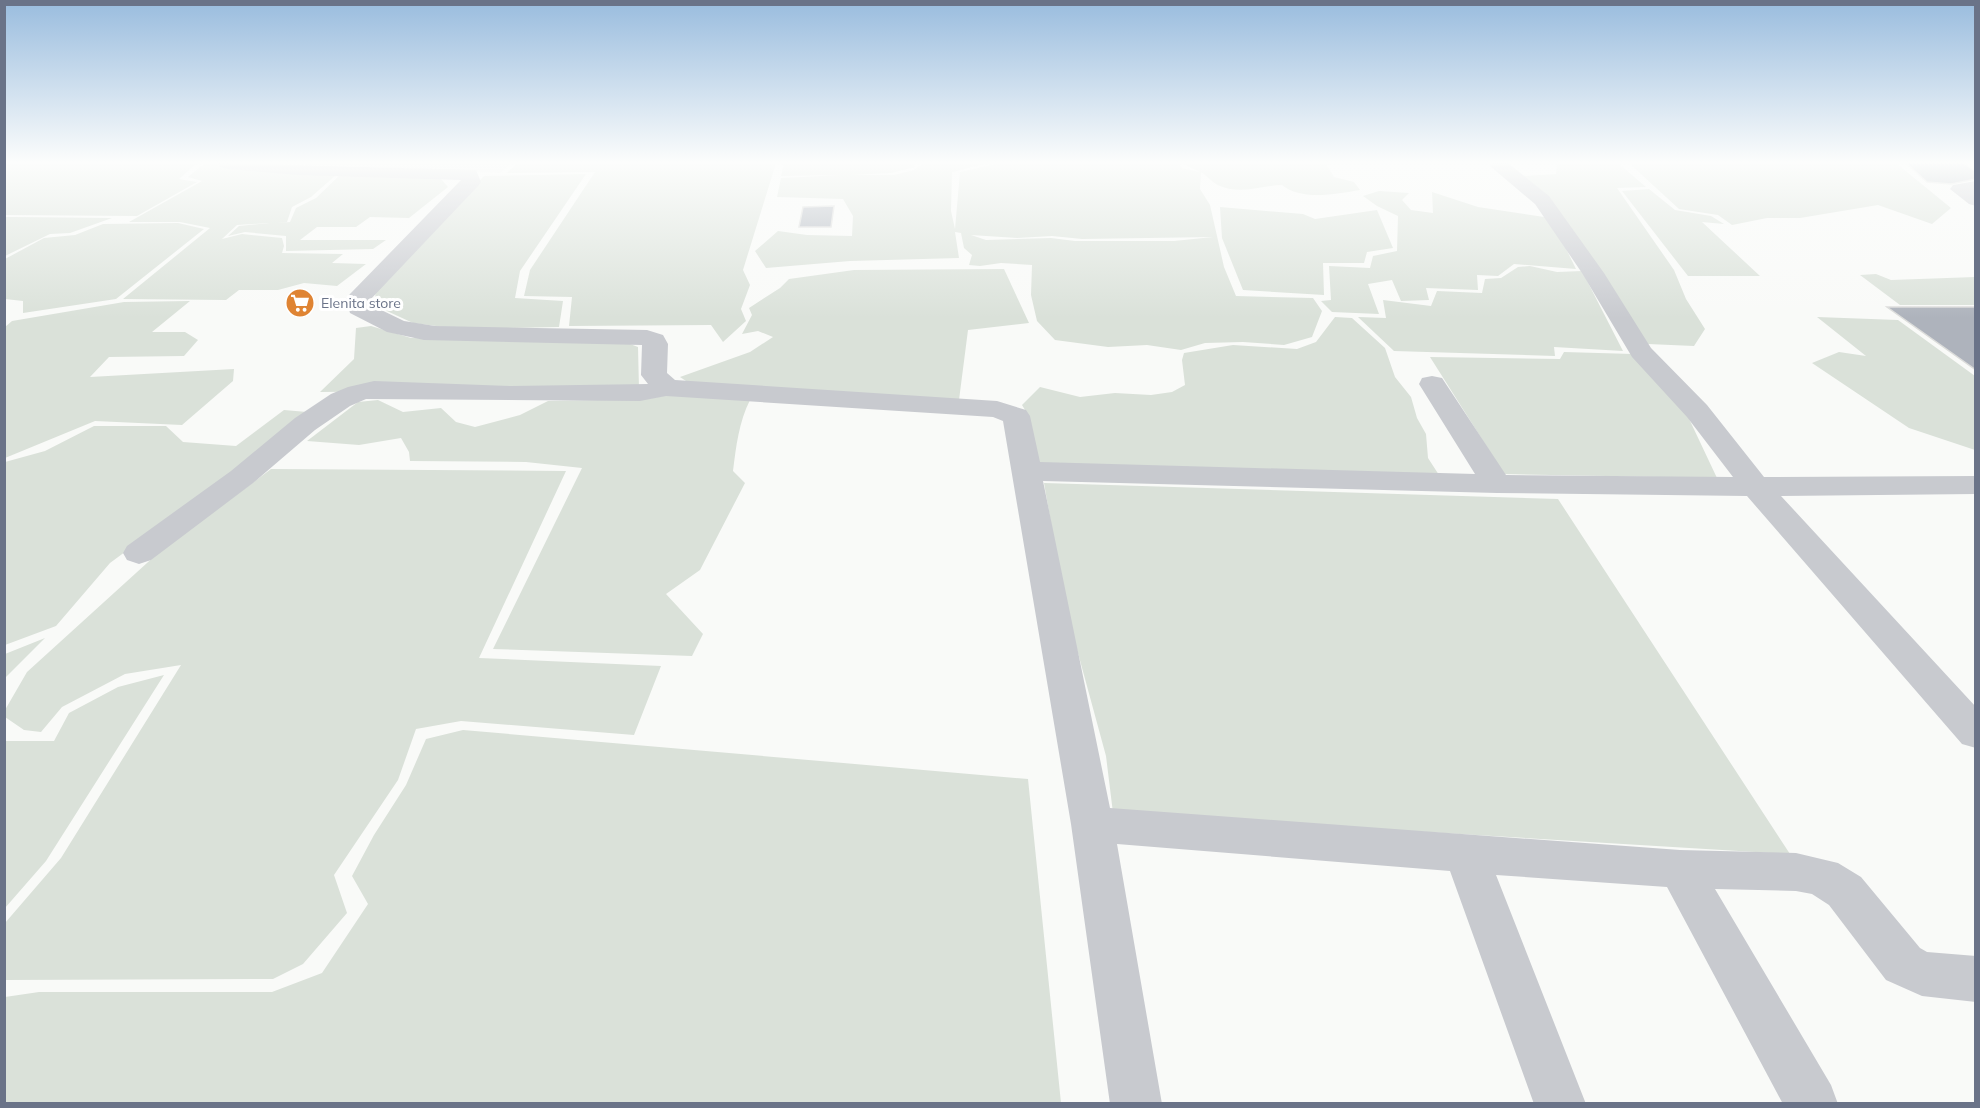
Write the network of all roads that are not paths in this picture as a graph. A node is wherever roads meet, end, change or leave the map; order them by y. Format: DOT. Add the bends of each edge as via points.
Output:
graph roads {
  1 [pos="439,215"];
  2 [pos="1552,215"];
  3 [pos="1432,384"];
  4 [pos="664,385"];
  5 [pos="1026,471"];
  6 [pos="1497,484"];
  7 [pos="1976,485"];
  8 [pos="1755,486"];
  9 [pos="139,553"];
  10 [pos="1976,733"];
  11 [pos="1092,824"];
  12 [pos="1466,854"];
  13 [pos="1680,869"];
  14 [pos="1976,979"];
  15 [pos="1136,1104"];
  16 [pos="1560,1104"];
  17 [pos="1812,1104"];
  1 -- 4 [label="street" via="362,293 359,308 409,332 651,338 655,344 654,375"];
  2 -- 8 [label="street" via="1641,352 1697,411"];
  3 -- 6 [label="street"];
  4 -- 5 [label="street" via="683,390 1005,410 1016,416"];
  4 -- 9 [label="street" via="653,392 640,393 374,389 358,392 327,408"];
  5 -- 6 [label="street"];
  5 -- 11 [label="street"];
  6 -- 8 [label="street"];
  7 -- 8 [label="street"];
  8 -- 10 [label="street"];
  11 -- 12 [label="street"];
  11 -- 15 [label="street"];
  12 -- 13 [label="street"];
  12 -- 16 [label="street"];
  13 -- 14 [label="street" via="1780,871 1822,877 1845,891 1903,964 1922,974"];
  13 -- 17 [label="street"];
}
